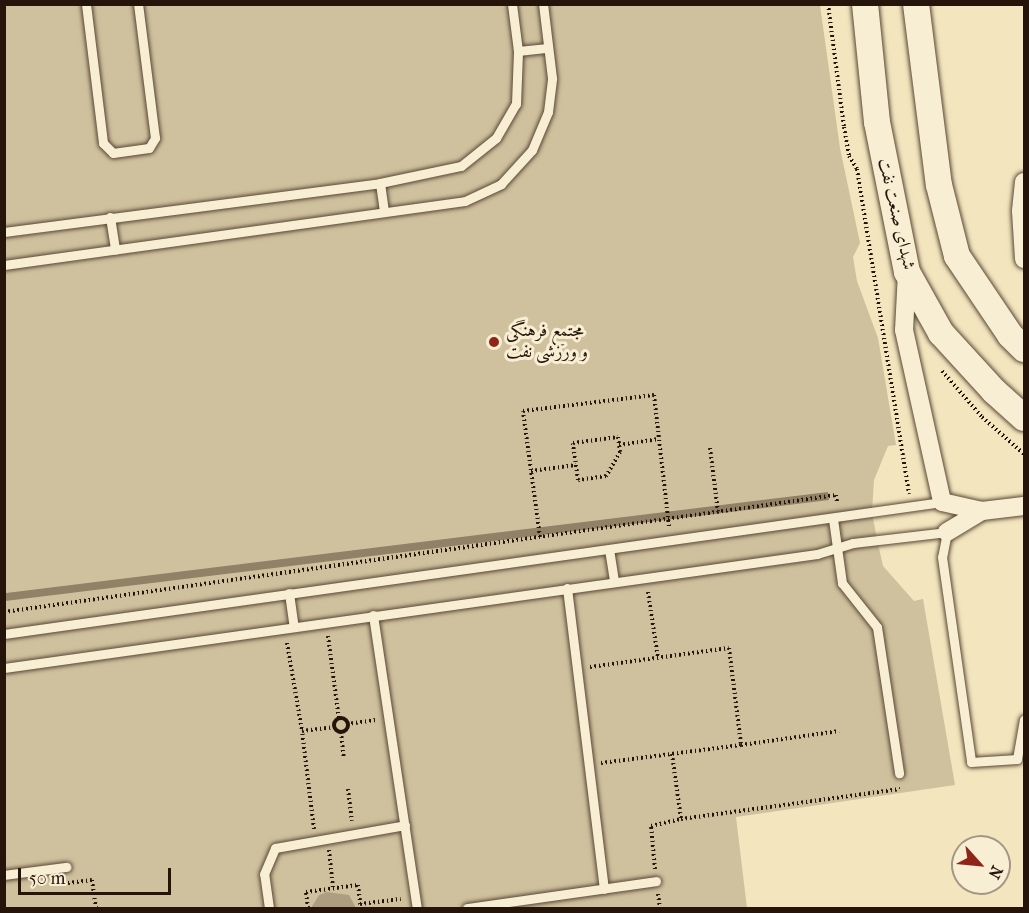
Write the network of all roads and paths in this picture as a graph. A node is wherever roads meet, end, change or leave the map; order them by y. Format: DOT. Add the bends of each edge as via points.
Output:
graph roads {
  1 [pos="86,4"];
  2 [pos="138,4"];
  3 [pos="512,4"];
  4 [pos="543,4"];
  5 [pos="828,4"];
  6 [pos="865,4"];
  7 [pos="916,4"];
  8 [pos="548,48"];
  9 [pos="518,51"];
  10 [pos="1024,182"];
  11 [pos="380,183"];
  12 [pos="384,212"];
  13 [pos="110,217"];
  14 [pos="4,232"];
  15 [pos="115,250"];
  16 [pos="1024,258"];
  17 [pos="4,265"];
  18 [pos="907,272"];
  19 [pos="904,330"];
  20 [pos="883,334"];
  21 [pos="1024,349"];
  22 [pos="938,364"];
  23 [pos="1024,418"];
  24 [pos="659,439"];
  25 [pos="619,444"];
  26 [pos="710,448"];
  27 [pos="1024,454"];
  28 [pos="576,465"];
  29 [pos="531,471"];
  30 [pos="942,502"];
  31 [pos="1024,506"];
  32 [pos="911,507"];
  33 [pos="982,511"];
  34 [pos="718,512"];
  35 [pos="836,518"];
  36 [pos="668,519"];
  37 [pos="947,532"];
  38 [pos="540,537"];
  39 [pos="671,540"];
  40 [pos="837,548"];
  41 [pos="609,549"];
  42 [pos="614,581"];
  43 [pos="567,588"];
  44 [pos="289,592"];
  45 [pos="648,592"];
  46 [pos="4,612"];
  47 [pos="373,615"];
  48 [pos="294,627"];
  49 [pos="4,634"];
  50 [pos="328,636"];
  51 [pos="287,642"];
  52 [pos="658,658"];
  53 [pos="4,668"];
  54 [pos="577,669"];
  55 [pos="339,719"];
  56 [pos="389,719"];
  57 [pos="1024,720"];
  58 [pos="347,724"];
  59 [pos="334,727"];
  60 [pos="302,731"];
  61 [pos="839,731"];
  62 [pos="341,732"];
  63 [pos="741,745"];
  64 [pos="672,754"];
  65 [pos="344,759"];
  66 [pos="589,764"];
  67 [pos="899,773"];
  68 [pos="348,789"];
  69 [pos="681,819"];
  70 [pos="405,825"];
  71 [pos="354,833"];
  72 [pos="327,837"];
  73 [pos="315,839"];
  74 [pos="66,867"];
  75 [pos="4,875"];
  76 [pos="656,881"];
  77 [pos="333,888"];
  78 [pos="604,889"];
  79 [pos="416,897"];
  80 [pos="361,906"];
  81 [pos="96,909"];
  82 [pos="269,909"];
  83 [pos="308,909"];
  84 [pos="417,909"];
  85 [pos="467,909"];
  86 [pos="660,909"];
  1 -- 2 [label="lane" via="103,143 113,153 149,148 155,138"];
  3 -- 9 [label="lane"];
  4 -- 8 [label="lane"];
  5 -- 20 [label="path" via="844,127 849,156 857,169"];
  6 -- 18 [label="main road, شهدای صنعت نفت" via="877,122"];
  7 -- 21 [label="main road" via="939,185 957,256 1010,335"];
  8 -- 9 [label="lane"];
  8 -- 12 [label="lane" via="552,78 548,112 532,150 501,184 465,201"];
  9 -- 11 [label="lane" via="516,104 496,138 461,166"];
  10 -- 16 [label="street"];
  11 -- 12 [label="lane"];
  11 -- 13 [label="lane"];
  12 -- 15 [label="lane"];
  13 -- 14 [label="lane"];
  13 -- 15 [label="lane"];
  15 -- 17 [label="lane"];
  18 -- 19 [label="street"];
  18 -- 23 [label="main road, شهدای صنعت نفت" via="941,333"];
  19 -- 20 [label="path"];
  19 -- 30 [label="street"];
  20 -- 32 [label="path"];
  22 -- 27 [label="path" via="982,417"];
  24 -- 25 [label="path"];
  24 -- 29 [label="path" via="654,394 523,411"];
  24 -- 36 [label="path"];
  25 -- 28 [label="path" via="618,437 573,443"];
  25 -- 28 [label="path" via="620,452 606,476 578,480"];
  26 -- 34 [label="path"];
  28 -- 29 [label="path"];
  29 -- 38 [label="path"];
  30 -- 32 [label="lane"];
  30 -- 33 [label="street"];
  31 -- 33 [label="street"];
  32 -- 35 [label="lane"];
  33 -- 37 [label="street"];
  34 -- 35 [label="path" via="836,495"];
  34 -- 36 [label="path"];
  35 -- 39 [label="lane"];
  35 -- 40 [label="lane"];
  36 -- 38 [label="path"];
  36 -- 39 [label="path"];
  37 -- 40 [label="lane"];
  37 -- 57 [label="lane" via="942,557 971,762 1017,759"];
  38 -- 46 [label="path"];
  39 -- 41 [label="lane"];
  40 -- 42 [label="lane" via="817,554"];
  40 -- 67 [label="lane" via="842,584 877,627"];
  41 -- 42 [label="lane"];
  41 -- 44 [label="lane"];
  42 -- 43 [label="lane"];
  43 -- 47 [label="lane"];
  43 -- 54 [label="lane"];
  44 -- 48 [label="lane"];
  44 -- 49 [label="lane"];
  45 -- 52 [label="path"];
  47 -- 48 [label="lane"];
  47 -- 56 [label="lane"];
  48 -- 53 [label="lane"];
  50 -- 55 [label="path"];
  51 -- 60 [label="path"];
  52 -- 54 [label="path"];
  52 -- 63 [label="path" via="729,648"];
  54 -- 66 [label="lane"];
  55 -- 58 [label="path"];
  55 -- 59 [label="path"];
  56 -- 58 [label="path"];
  56 -- 70 [label="lane"];
  58 -- 62 [label="path"];
  59 -- 60 [label="path"];
  59 -- 62 [label="path"];
  60 -- 73 [label="path"];
  61 -- 63 [label="path"];
  62 -- 65 [label="path"];
  63 -- 64 [label="path"];
  64 -- 66 [label="path"];
  64 -- 69 [label="path"];
  66 -- 78 [label="lane"];
  67 -- 69 [label="path" via="902,788"];
  68 -- 71 [label="path"];
  69 -- 76 [label="path" via="651,826"];
  70 -- 71 [label="lane"];
  70 -- 79 [label="lane"];
  71 -- 72 [label="lane"];
  72 -- 73 [label="lane"];
  72 -- 77 [label="path"];
  73 -- 82 [label="lane" via="275,848 269,856 264,874"];
  74 -- 75 [label="lane"];
  74 -- 81 [label="path" via="66,884 92,880"];
  76 -- 78 [label="lane"];
  76 -- 86 [label="path"];
  77 -- 80 [label="path" via="358,885"];
  77 -- 83 [label="path" via="306,892"];
  78 -- 85 [label="lane"];
  79 -- 80 [label="path"];
  79 -- 84 [label="lane"];
}
